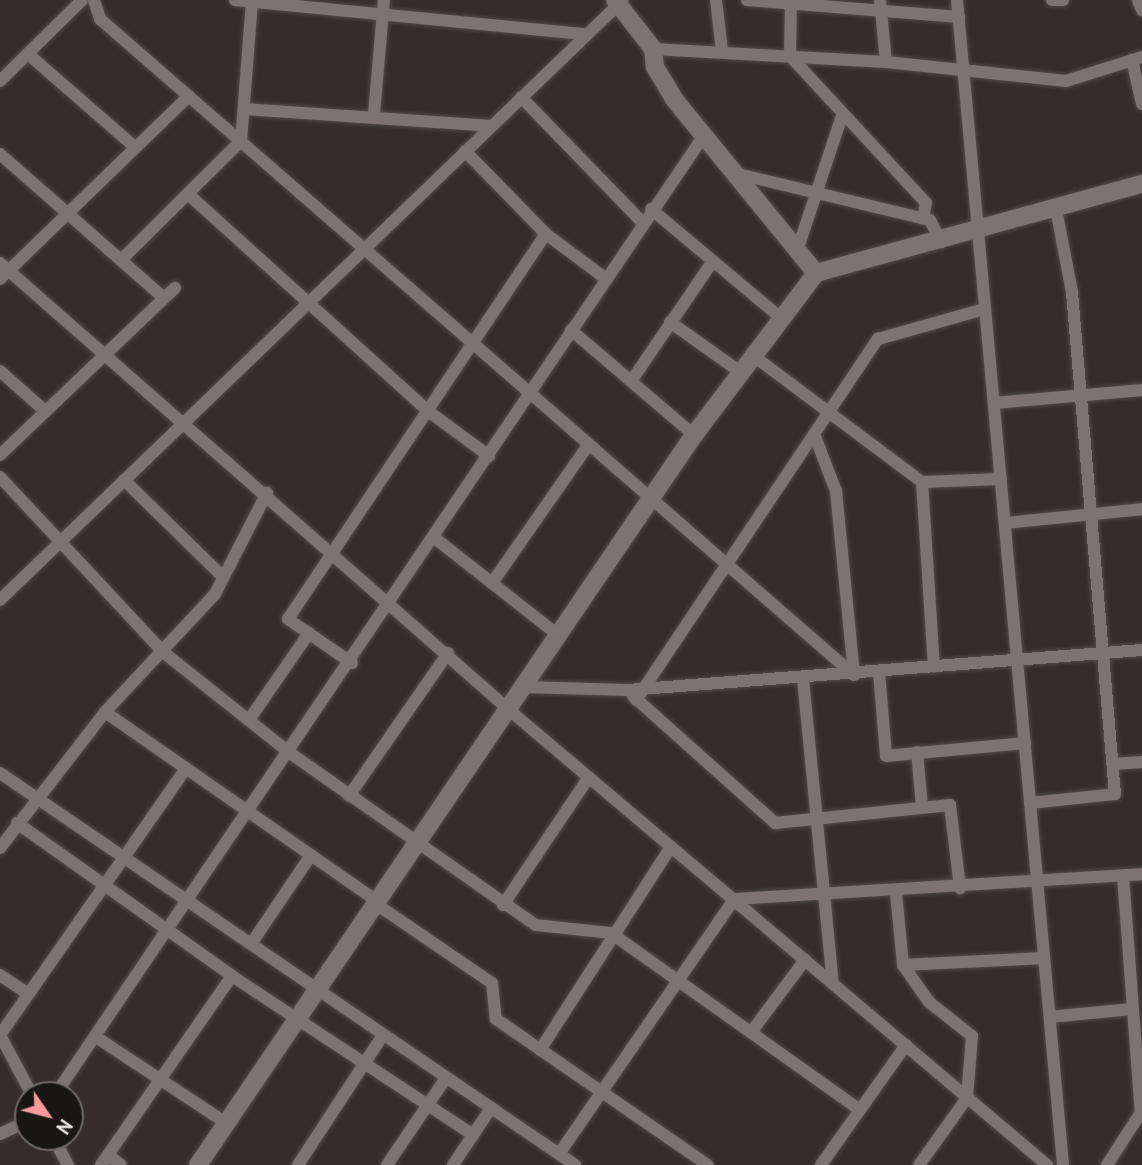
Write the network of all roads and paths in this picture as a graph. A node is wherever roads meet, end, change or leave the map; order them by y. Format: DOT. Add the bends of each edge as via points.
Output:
graph roads {
  1 [pos="82,0"];
  2 [pos="94,0"];
  3 [pos="235,0"];
  4 [pos="384,0"];
  5 [pos="716,0"];
  6 [pos="747,0"];
  7 [pos="957,0"];
  8 [pos="1052,0"];
  9 [pos="1063,0"];
  10 [pos="1138,0"];
  11 [pos="252,1"];
  12 [pos="619,1"];
  13 [pos="791,2"];
  14 [pos="881,6"];
  15 [pos="1142,10"];
  16 [pos="383,15"];
  17 [pos="959,17"];
  18 [pos="582,34"];
  19 [pos="653,49"];
  20 [pos="722,51"];
  21 [pos="28,54"];
  22 [pos="790,56"];
  23 [pos="1137,59"];
  24 [pos="886,62"];
  25 [pos="964,68"];
  26 [pos="0,81"];
  27 [pos="188,96"];
  28 [pos="521,97"];
  29 [pos="1142,104"];
  30 [pos="244,109"];
  31 [pos="374,114"];
  32 [pos="842,116"];
  33 [pos="491,126"];
  34 [pos="703,137"];
  35 [pos="241,141"];
  36 [pos="135,148"];
  37 [pos="465,151"];
  38 [pos="0,154"];
  39 [pos="738,173"];
  40 [pos="1142,184"];
  41 [pos="188,194"];
  42 [pos="816,194"];
  43 [pos="651,209"];
  44 [pos="1056,209"];
  45 [pos="69,212"];
  46 [pos="923,219"];
  47 [pos="642,222"];
  48 [pos="978,232"];
  49 [pos="546,234"];
  50 [pos="941,242"];
  51 [pos="799,248"];
  52 [pos="363,249"];
  53 [pos="122,259"];
  54 [pos="713,261"];
  55 [pos="3,271"];
  56 [pos="816,274"];
  57 [pos="605,278"];
  58 [pos="175,288"];
  59 [pos="164,298"];
  60 [pos="307,303"];
  61 [pos="985,309"];
  62 [pos="781,318"];
  63 [pos="670,322"];
  64 [pos="571,330"];
  65 [pos="472,343"];
  66 [pos="751,354"];
  67 [pos="103,356"];
  68 [pos="739,371"];
  69 [pos="0,373"];
  70 [pos="632,380"];
  71 [pos="530,393"];
  72 [pos="1142,393"];
  73 [pos="1081,396"];
  74 [pos="994,403"];
  75 [pos="45,411"];
  76 [pos="428,411"];
  77 [pos="828,412"];
  78 [pos="183,423"];
  79 [pos="814,434"];
  80 [pos="694,435"];
  81 [pos="589,444"];
  82 [pos="0,455"];
  83 [pos="489,456"];
  84 [pos="0,477"];
  85 [pos="1001,479"];
  86 [pos="124,480"];
  87 [pos="922,482"];
  88 [pos="267,494"];
  89 [pos="650,499"];
  90 [pos="1142,509"];
  91 [pos="1088,515"];
  92 [pos="1005,523"];
  93 [pos="436,539"];
  94 [pos="60,542"];
  95 [pos="333,552"];
  96 [pos="727,565"];
  97 [pos="223,577"];
  98 [pos="492,583"];
  99 [pos="0,600"];
  100 [pos="393,604"];
  101 [pos="309,634"];
  102 [pos="558,635"];
  103 [pos="1142,650"];
  104 [pos="163,652"];
  105 [pos="448,653"];
  106 [pos="1101,653"];
  107 [pos="1017,662"];
  108 [pos="352,663"];
  109 [pos="934,667"];
  110 [pos="879,671"];
  111 [pos="854,675"];
  112 [pos="803,679"];
  113 [pos="648,683"];
  114 [pos="523,687"];
  115 [pos="632,695"];
  116 [pos="508,709"];
  117 [pos="105,712"];
  118 [pos="249,720"];
  119 [pos="1025,743"];
  120 [pos="917,752"];
  121 [pos="290,753"];
  122 [pos="1142,762"];
  123 [pos="1113,764"];
  124 [pos="186,768"];
  125 [pos="0,773"];
  126 [pos="589,777"];
  127 [pos="349,796"];
  128 [pos="36,797"];
  129 [pos="1030,803"];
  130 [pos="922,807"];
  131 [pos="251,813"];
  132 [pos="816,818"];
  133 [pos="17,823"];
  134 [pos="416,844"];
  135 [pos="671,847"];
  136 [pos="0,848"];
  137 [pos="311,855"];
  138 [pos="124,857"];
  139 [pos="1142,874"];
  140 [pos="1124,876"];
  141 [pos="1037,882"];
  142 [pos="104,885"];
  143 [pos="960,888"];
  144 [pos="896,893"];
  145 [pos="822,898"];
  146 [pos="734,899"];
  147 [pos="377,902"];
  148 [pos="190,903"];
  149 [pos="503,905"];
  150 [pos="169,932"];
  151 [pos="611,933"];
  152 [pos="251,944"];
  153 [pos="1044,958"];
  154 [pos="805,960"];
  155 [pos="903,965"];
  156 [pos="0,975"];
  157 [pos="232,976"];
  158 [pos="678,980"];
  159 [pos="833,984"];
  160 [pos="317,989"];
  161 [pos="28,994"];
  162 [pos="1132,1009"];
  163 [pos="1050,1017"];
  164 [pos="297,1019"];
  165 [pos="752,1031"];
  166 [pos="0,1035"];
  167 [pos="383,1035"];
  168 [pos="96,1037"];
  169 [pos="906,1045"];
  170 [pos="540,1050"];
  171 [pos="364,1063"];
  172 [pos="446,1078"];
  173 [pos="161,1079"];
  174 [pos="25,1081"];
  175 [pos="65,1081"];
  176 [pos="601,1091"];
  177 [pos="967,1098"];
  178 [pos="428,1105"];
  179 [pos="491,1108"];
  180 [pos="860,1110"];
  181 [pos="1142,1112"];
  182 [pos="226,1123"];
  183 [pos="473,1135"];
  184 [pos="559,1154"];
  185 [pos="104,1160"];
  186 [pos="1110,1164"];
  187 [pos="121,1165"];
  188 [pos="198,1165"];
  189 [pos="298,1165"];
  190 [pos="387,1165"];
  191 [pos="453,1165"];
  192 [pos="575,1165"];
  193 [pos="708,1165"];
  194 [pos="821,1165"];
  195 [pos="919,1165"];
  196 [pos="1047,1165"];
  197 [pos="1063,1165"];
  1 -- 21 [label="street"];
  2 -- 27 [label="street" via="100,19"];
  3 -- 11 [label="street"];
  4 -- 16 [label="street"];
  5 -- 20 [label="street"];
  6 -- 13 [label="street"];
  7 -- 17 [label="street"];
  8 -- 9 [label="street"];
  10 -- 15 [label="street"];
  11 -- 16 [label="street"];
  11 -- 30 [label="street"];
  12 -- 18 [label="street"];
  12 -- 19 [label="street"];
  13 -- 14 [label="street"];
  13 -- 22 [label="street"];
  14 -- 17 [label="street"];
  14 -- 24 [label="street"];
  16 -- 18 [label="street"];
  16 -- 31 [label="street"];
  17 -- 25 [label="street"];
  18 -- 28 [label="street"];
  19 -- 20 [label="street"];
  19 -- 34 [label="street" via="662,82"];
  20 -- 22 [label="street"];
  21 -- 26 [label="street"];
  21 -- 36 [label="street"];
  22 -- 24 [label="street"];
  22 -- 32 [label="street"];
  23 -- 25 [label="street" via="1066,81"];
  23 -- 29 [label="street"];
  24 -- 25 [label="street"];
  25 -- 48 [label="street"];
  27 -- 35 [label="street"];
  27 -- 36 [label="street"];
  28 -- 33 [label="street"];
  28 -- 47 [label="street"];
  30 -- 31 [label="street"];
  30 -- 35 [label="street"];
  31 -- 33 [label="street"];
  32 -- 42 [label="street"];
  32 -- 46 [label="street" via="926,203"];
  33 -- 37 [label="street"];
  34 -- 39 [label="street"];
  34 -- 43 [label="street"];
  35 -- 41 [label="street"];
  35 -- 52 [label="street"];
  36 -- 45 [label="street"];
  37 -- 49 [label="street"];
  37 -- 52 [label="street"];
  38 -- 45 [label="street"];
  39 -- 42 [label="street"];
  39 -- 51 [label="street"];
  40 -- 44 [label="street"];
  41 -- 53 [label="street"];
  41 -- 60 [label="street"];
  42 -- 46 [label="street"];
  42 -- 51 [label="street"];
  43 -- 47 [label="street"];
  43 -- 54 [label="street"];
  44 -- 48 [label="street"];
  44 -- 73 [label="street" via="1072,292"];
  45 -- 53 [label="street"];
  45 -- 55 [label="street"];
  46 -- 50 [label="street" via="937,225"];
  47 -- 57 [label="street"];
  48 -- 50 [label="street"];
  48 -- 61 [label="street"];
  49 -- 57 [label="street"];
  49 -- 65 [label="street"];
  50 -- 56 [label="street"];
  51 -- 56 [label="street"];
  52 -- 60 [label="street"];
  52 -- 65 [label="street"];
  53 -- 59 [label="street"];
  54 -- 62 [label="street"];
  54 -- 63 [label="street"];
  55 -- 67 [label="street"];
  56 -- 62 [label="street"];
  57 -- 64 [label="street"];
  58 -- 59 [label="street"];
  59 -- 67 [label="street"];
  60 -- 76 [label="street"];
  60 -- 78 [label="street"];
  61 -- 74 [label="street"];
  61 -- 77 [label="street" via="878,339"];
  62 -- 66 [label="street"];
  63 -- 68 [label="street"];
  63 -- 70 [label="street"];
  64 -- 70 [label="street"];
  64 -- 71 [label="street"];
  65 -- 71 [label="street"];
  65 -- 76 [label="street"];
  66 -- 68 [label="street"];
  66 -- 77 [label="street"];
  67 -- 75 [label="street"];
  67 -- 78 [label="street"];
  68 -- 80 [label="street"];
  69 -- 75 [label="street"];
  70 -- 80 [label="street"];
  71 -- 81 [label="street"];
  71 -- 83 [label="street"];
  72 -- 73 [label="street"];
  73 -- 74 [label="street"];
  73 -- 91 [label="street"];
  74 -- 85 [label="street"];
  75 -- 82 [label="street"];
  76 -- 83 [label="street"];
  76 -- 95 [label="street"];
  77 -- 79 [label="street"];
  77 -- 87 [label="street"];
  78 -- 86 [label="street"];
  78 -- 88 [label="street"];
  79 -- 96 [label="street"];
  79 -- 111 [label="street" via="836,491"];
  80 -- 89 [label="street"];
  81 -- 89 [label="street"];
  81 -- 98 [label="street"];
  83 -- 93 [label="street"];
  84 -- 94 [label="street"];
  85 -- 87 [label="street"];
  85 -- 92 [label="street"];
  86 -- 94 [label="street"];
  86 -- 97 [label="street"];
  87 -- 109 [label="street"];
  88 -- 95 [label="street"];
  88 -- 97 [label="street"];
  89 -- 96 [label="street"];
  89 -- 102 [label="street"];
  90 -- 91 [label="street"];
  91 -- 92 [label="street"];
  91 -- 106 [label="street"];
  92 -- 107 [label="street"];
  93 -- 98 [label="street"];
  93 -- 100 [label="street"];
  94 -- 99 [label="street"];
  94 -- 104 [label="street"];
  95 -- 100 [label="street"];
  95 -- 101 [label="street" via="288,619"];
  96 -- 111 [label="street"];
  96 -- 113 [label="street"];
  97 -- 104 [label="street"];
  98 -- 102 [label="street"];
  100 -- 105 [label="street"];
  100 -- 108 [label="street"];
  101 -- 108 [label="street"];
  101 -- 118 [label="street"];
  102 -- 114 [label="street"];
  103 -- 106 [label="street"];
  104 -- 117 [label="street"];
  104 -- 118 [label="street"];
  105 -- 116 [label="street"];
  105 -- 127 [label="street"];
  106 -- 107 [label="street"];
  106 -- 123 [label="street"];
  107 -- 109 [label="street"];
  107 -- 119 [label="street"];
  108 -- 121 [label="street"];
  109 -- 110 [label="street"];
  110 -- 111 [label="street"];
  110 -- 120 [label="street" via="886,756"];
  111 -- 112 [label="street"];
  112 -- 113 [label="street"];
  112 -- 132 [label="street"];
  113 -- 115 [label="street"];
  114 -- 115 [label="street"];
  114 -- 116 [label="street"];
  115 -- 132 [label="street" via="775,823"];
  116 -- 126 [label="street"];
  116 -- 134 [label="street"];
  117 -- 124 [label="street"];
  117 -- 128 [label="street"];
  118 -- 121 [label="street"];
  119 -- 120 [label="street"];
  119 -- 129 [label="street"];
  120 -- 130 [label="street"];
  121 -- 127 [label="street"];
  121 -- 131 [label="street"];
  122 -- 123 [label="street"];
  123 -- 129 [label="street" via="1115,794"];
  124 -- 131 [label="street"];
  124 -- 138 [label="street"];
  125 -- 128 [label="street"];
  126 -- 135 [label="street"];
  126 -- 149 [label="street"];
  127 -- 134 [label="street"];
  128 -- 133 [label="street"];
  128 -- 138 [label="street"];
  129 -- 141 [label="street"];
  130 -- 132 [label="street"];
  130 -- 143 [label="street" via="950,805"];
  131 -- 137 [label="street"];
  131 -- 148 [label="street"];
  132 -- 145 [label="street"];
  133 -- 136 [label="street"];
  133 -- 142 [label="street"];
  134 -- 147 [label="street"];
  134 -- 149 [label="street"];
  135 -- 146 [label="street"];
  135 -- 151 [label="street"];
  137 -- 147 [label="street"];
  137 -- 152 [label="street"];
  138 -- 142 [label="street"];
  138 -- 148 [label="street"];
  139 -- 140 [label="street"];
  140 -- 141 [label="street"];
  140 -- 162 [label="street"];
  141 -- 143 [label="street"];
  141 -- 153 [label="street"];
  142 -- 150 [label="street"];
  142 -- 161 [label="street"];
  143 -- 144 [label="street"];
  144 -- 145 [label="street"];
  144 -- 155 [label="street"];
  145 -- 146 [label="street"];
  145 -- 159 [label="street"];
  146 -- 154 [label="street"];
  146 -- 158 [label="street"];
  147 -- 160 [label="street"];
  147 -- 170 [label="street" via="492,983 496,1019"];
  148 -- 150 [label="street"];
  148 -- 152 [label="street"];
  149 -- 151 [label="street" via="536,925"];
  150 -- 157 [label="street"];
  150 -- 168 [label="street"];
  151 -- 158 [label="street"];
  151 -- 170 [label="street"];
  152 -- 160 [label="street"];
  153 -- 155 [label="street"];
  153 -- 163 [label="street"];
  154 -- 159 [label="street"];
  154 -- 165 [label="street"];
  155 -- 177 [label="street" via="929,1002 972,1036"];
  156 -- 161 [label="street"];
  157 -- 164 [label="street"];
  157 -- 173 [label="street"];
  158 -- 165 [label="street"];
  158 -- 176 [label="street"];
  159 -- 169 [label="street"];
  160 -- 164 [label="street"];
  160 -- 167 [label="street"];
  161 -- 166 [label="street"];
  162 -- 163 [label="street"];
  162 -- 181 [label="street"];
  163 -- 197 [label="street"];
  164 -- 171 [label="street"];
  164 -- 182 [label="street"];
  165 -- 180 [label="street"];
  166 -- 174 [label="street"];
  167 -- 171 [label="street"];
  167 -- 172 [label="street"];
  168 -- 173 [label="street"];
  168 -- 175 [label="street"];
  169 -- 177 [label="street"];
  169 -- 180 [label="street"];
  170 -- 176 [label="street"];
  171 -- 178 [label="street"];
  171 -- 189 [label="street"];
  172 -- 178 [label="street"];
  172 -- 179 [label="street"];
  173 -- 182 [label="street"];
  173 -- 185 [label="street"];
  176 -- 184 [label="street"];
  176 -- 193 [label="street"];
  177 -- 195 [label="street"];
  177 -- 196 [label="street"];
  178 -- 183 [label="street"];
  178 -- 190 [label="street"];
  179 -- 183 [label="street"];
  179 -- 184 [label="street"];
  180 -- 194 [label="street"];
  181 -- 186 [label="street"];
  182 -- 188 [label="street"];
  183 -- 191 [label="street"];
  184 -- 192 [label="street"];
  185 -- 187 [label="street"];
}
